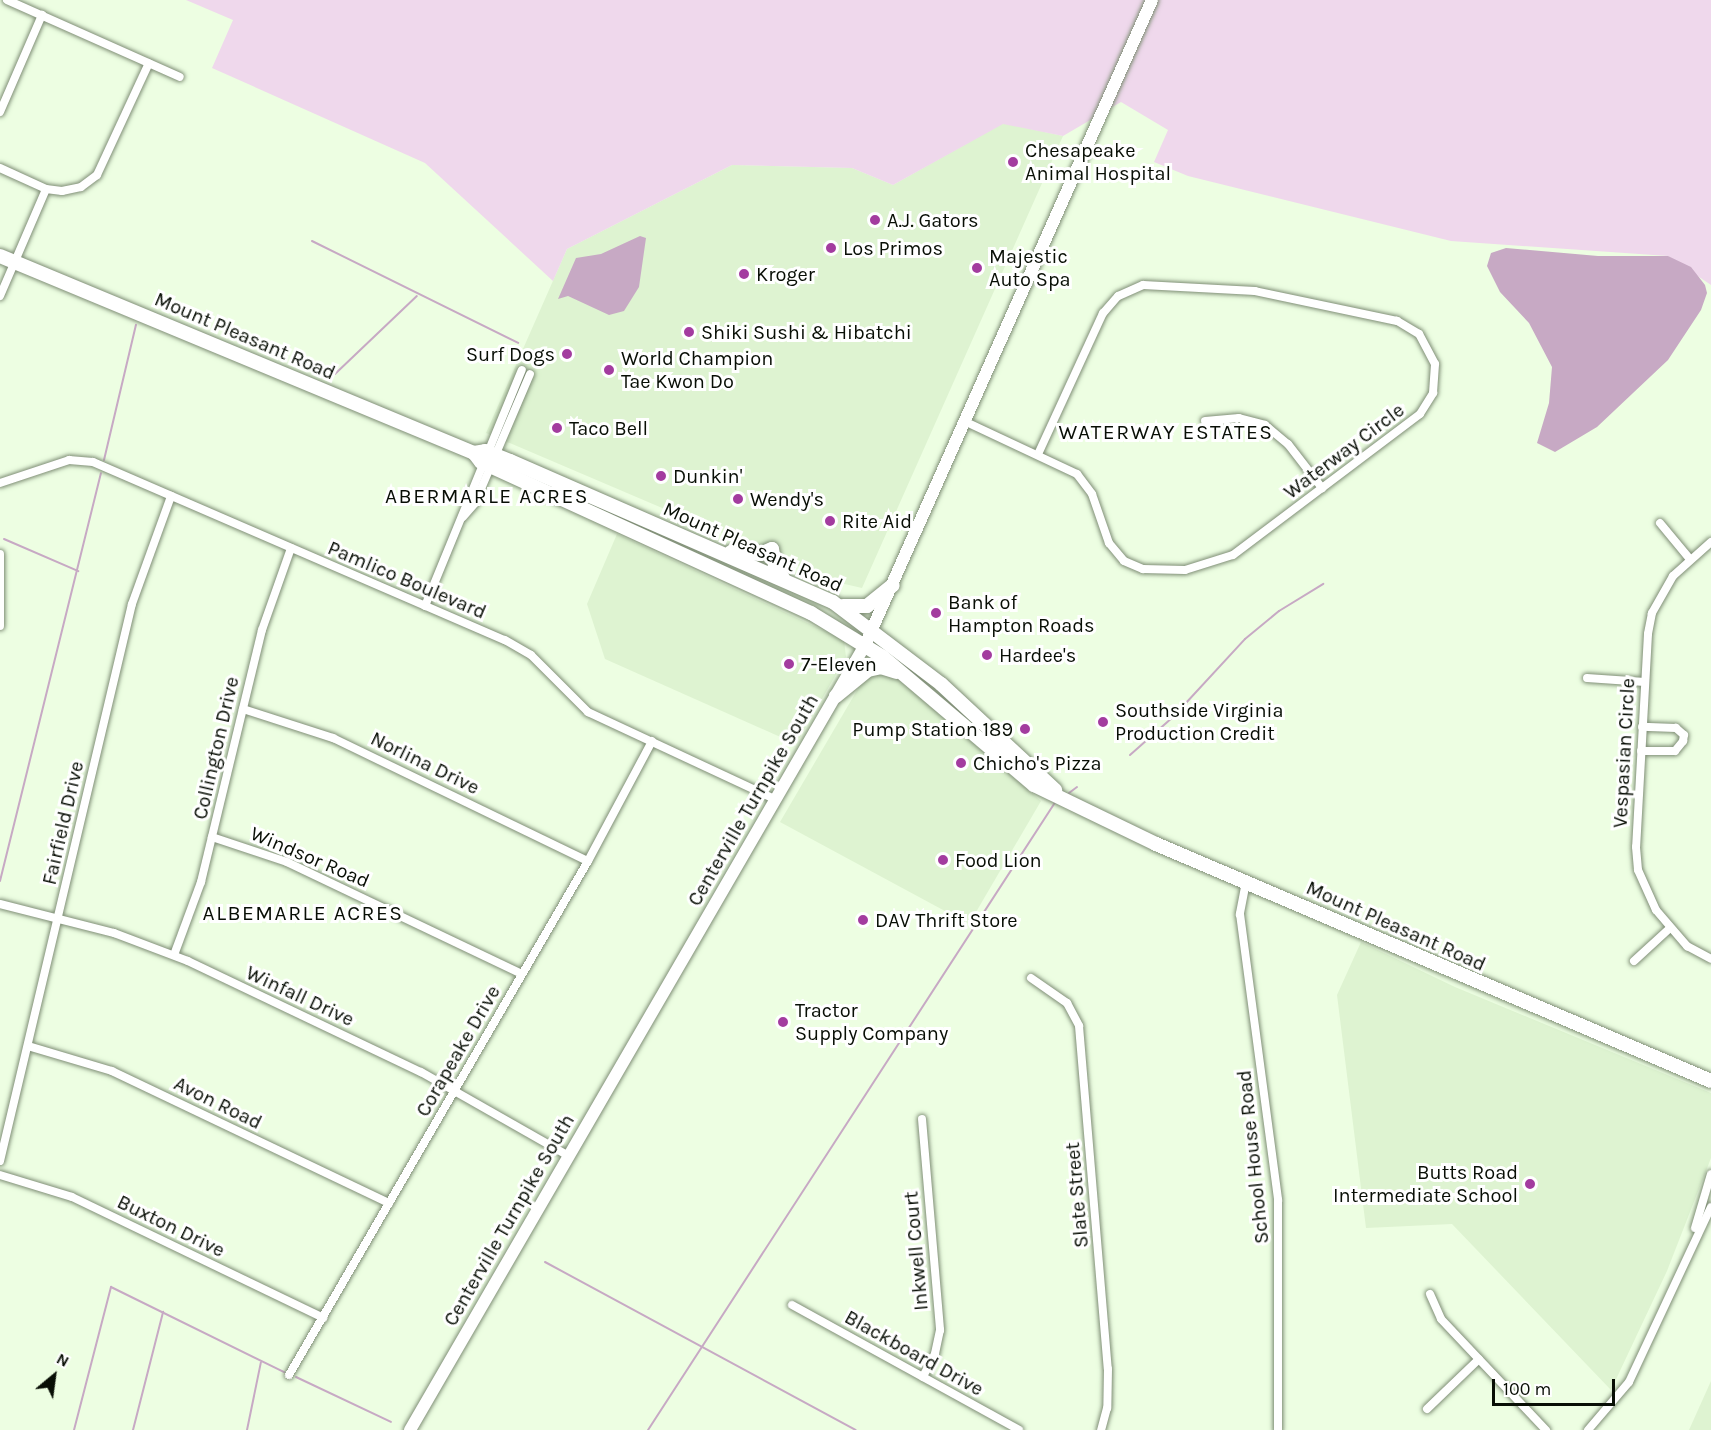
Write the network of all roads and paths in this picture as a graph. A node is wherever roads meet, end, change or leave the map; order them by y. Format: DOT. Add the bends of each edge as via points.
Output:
graph roads {
  1 [pos="8,0"];
  2 [pos="1152,0"];
  3 [pos="42,15"];
  4 [pos="149,63"];
  5 [pos="180,77"];
  6 [pos="0,112"];
  7 [pos="0,168"];
  8 [pos="46,189"];
  9 [pos="0,256"];
  10 [pos="16,263"];
  11 [pos="0,296"];
  12 [pos="526,372"];
  13 [pos="964,421"];
  14 [pos="1204,421"];
  15 [pos="1038,454"];
  16 [pos="485,458"];
  17 [pos="0,483"];
  18 [pos="1322,488"];
  19 [pos="171,496"];
  20 [pos="1660,523"];
  21 [pos="1711,543"];
  22 [pos="291,548"];
  23 [pos="717,550"];
  24 [pos="0,554"];
  25 [pos="1689,558"];
  26 [pos="704,566"];
  27 [pos="784,578"];
  28 [pos="893,585"];
  29 [pos="833,602"];
  30 [pos="425,606"];
  31 [pos="0,626"];
  32 [pos="873,629"];
  33 [pos="865,645"];
  34 [pos="905,675"];
  35 [pos="1587,678"];
  36 [pos="1645,682"];
  37 [pos="836,696"];
  38 [pos="243,709"];
  39 [pos="1642,727"];
  40 [pos="652,741"];
  41 [pos="1641,751"];
  42 [pos="777,800"];
  43 [pos="1068,801"];
  44 [pos="212,837"];
  45 [pos="588,861"];
  46 [pos="1245,882"];
  47 [pos="0,904"];
  48 [pos="57,918"];
  49 [pos="1670,928"];
  50 [pos="174,955"];
  51 [pos="1711,959"];
  52 [pos="1634,961"];
  53 [pos="522,974"];
  54 [pos="1031,978"];
  55 [pos="28,1046"];
  56 [pos="1711,1081"];
  57 [pos="455,1090"];
  58 [pos="922,1119"];
  59 [pos="569,1155"];
  60 [pos="0,1161"];
  61 [pos="1711,1174"];
  62 [pos="0,1175"];
  63 [pos="389,1203"];
  64 [pos="1711,1207"];
  65 [pos="1693,1240"];
  66 [pos="1430,1294"];
  67 [pos="792,1305"];
  68 [pos="323,1318"];
  69 [pos="1479,1359"];
  70 [pos="290,1375"];
  71 [pos="923,1377"];
  72 [pos="1427,1409"];
  73 [pos="410,1430"];
  74 [pos="1019,1430"];
  75 [pos="1101,1430"];
  76 [pos="1278,1430"];
  77 [pos="1546,1430"];
  78 [pos="1588,1430"];
  1 -- 3 [label="street"];
  2 -- 13 [label="main road, Centerville Turnpike South"];
  3 -- 4 [label="street"];
  3 -- 6 [label="street"];
  4 -- 5 [label="street"];
  4 -- 8 [label="street" via="97,175 81,187"];
  7 -- 8 [label="street"];
  8 -- 10 [label="street"];
  9 -- 10 [label="highway, Mount Pleasant Road"];
  10 -- 11 [label="street"];
  10 -- 16 [label="highway, Mount Pleasant Road"];
  12 -- 16 [label="street"];
  13 -- 15 [label="street, Waterway Circle"];
  13 -- 28 [label="main road, Centerville Turnpike South"];
  14 -- 18 [label="street" via="1239,417 1265,425 1288,444"];
  15 -- 18 [label="street, Waterway Circle" via="1083,480 1095,500 1109,543 1119,557 1153,571 1192,569 1233,555"];
  15 -- 18 [label="street, Waterway Circle" via="1096,326 1118,296 1152,284 1255,291 1397,321 1419,334 1433,356 1435,385 1420,414"];
  16 -- 23 [label="highway, Mount Pleasant Road"];
  16 -- 26 [label="highway, Mount Pleasant Road"];
  16 -- 30 [label="street"];
  17 -- 19 [label="street, Pamlico Boulevard" via="69,460 84,460"];
  19 -- 22 [label="street, Pamlico Boulevard"];
  19 -- 48 [label="street, Fairfield Drive" via="132,604"];
  20 -- 25 [label="street"];
  21 -- 25 [label="street, Vespasian Circle"];
  22 -- 30 [label="street, Pamlico Boulevard"];
  22 -- 38 [label="street, Collington Drive" via="271,599"];
  23 -- 26 [label="highway"];
  23 -- 27 [label="highway, Mount Pleasant Road"];
  23 -- 27 [label="highway" via="760,554 772,549 775,566"];
  24 -- 31 [label="street"];
  25 -- 36 [label="street, Vespasian Circle" via="1673,576 1652,613"];
  26 -- 33 [label="highway, Mount Pleasant Road" via="810,613"];
  27 -- 29 [label="highway, Mount Pleasant Road"];
  28 -- 29 [label="highway" via="862,608"];
  28 -- 32 [label="main road, Centerville Turnpike South"];
  29 -- 32 [label="highway, Mount Pleasant Road"];
  30 -- 40 [label="street, Pamlico Boulevard" via="515,646 540,664 588,712"];
  32 -- 33 [label="main road, Centerville Turnpike South"];
  32 -- 43 [label="highway, Mount Pleasant Road" via="941,684"];
  33 -- 34 [label="highway, Mount Pleasant Road"];
  33 -- 37 [label="main road, Centerville Turnpike South"];
  34 -- 37 [label="highway" via="874,668"];
  34 -- 43 [label="highway, Mount Pleasant Road" via="1009,766 1034,785"];
  35 -- 36 [label="street"];
  36 -- 39 [label="street, Vespasian Circle"];
  37 -- 42 [label="main road, Centerville Turnpike South"];
  38 -- 44 [label="street, Collington Drive"];
  38 -- 45 [label="street, Norlina Drive" via="333,738"];
  39 -- 41 [label="street, Vespasian Circle"];
  39 -- 41 [label="street" via="1676,728 1683,741 1675,751"];
  40 -- 42 [label="street, Pamlico Boulevard"];
  40 -- 45 [label="street, Corapeake Drive"];
  41 -- 49 [label="street, Vespasian Circle" via="1638,870 1656,909"];
  42 -- 59 [label="main road, Centerville Turnpike South"];
  43 -- 46 [label="highway, Mount Pleasant Road"];
  44 -- 50 [label="street, Collington Drive" via="201,882"];
  44 -- 53 [label="street, Windsor Road" via="287,862"];
  45 -- 53 [label="street, Corapeake Drive"];
  46 -- 56 [label="highway, Mount Pleasant Road"];
  46 -- 76 [label="street, School House Road" via="1240,914 1278,1200"];
  47 -- 48 [label="street, Winfall Drive"];
  48 -- 50 [label="street, Winfall Drive"];
  48 -- 55 [label="street, Fairfield Drive"];
  49 -- 51 [label="street, Vespasian Circle" via="1687,946"];
  49 -- 52 [label="street"];
  50 -- 57 [label="street, Winfall Drive"];
  53 -- 57 [label="street, Corapeake Drive"];
  54 -- 75 [label="street, Slate Street" via="1067,1004 1078,1026 1108,1369 1107,1408"];
  55 -- 60 [label="street, Fairfield Drive"];
  55 -- 63 [label="street, Avon Road" via="112,1071"];
  57 -- 59 [label="street, Winfall Drive"];
  57 -- 63 [label="street, Corapeake Drive"];
  58 -- 71 [label="street, Inkwell Court" via="940,1330 935,1354"];
  59 -- 73 [label="main road, Centerville Turnpike South"];
  61 -- 65 [label="street"];
  62 -- 68 [label="street, Buxton Drive" via="72,1197"];
  63 -- 68 [label="street, Corapeake Drive"];
  64 -- 65 [label="street"];
  65 -- 78 [label="street" via="1629,1382"];
  66 -- 69 [label="street" via="1441,1319"];
  67 -- 71 [label="street, Blackboard Drive"];
  68 -- 70 [label="street, Corapeake Drive"];
  69 -- 72 [label="street"];
  69 -- 77 [label="street"];
  71 -- 74 [label="street, Blackboard Drive"];
}
